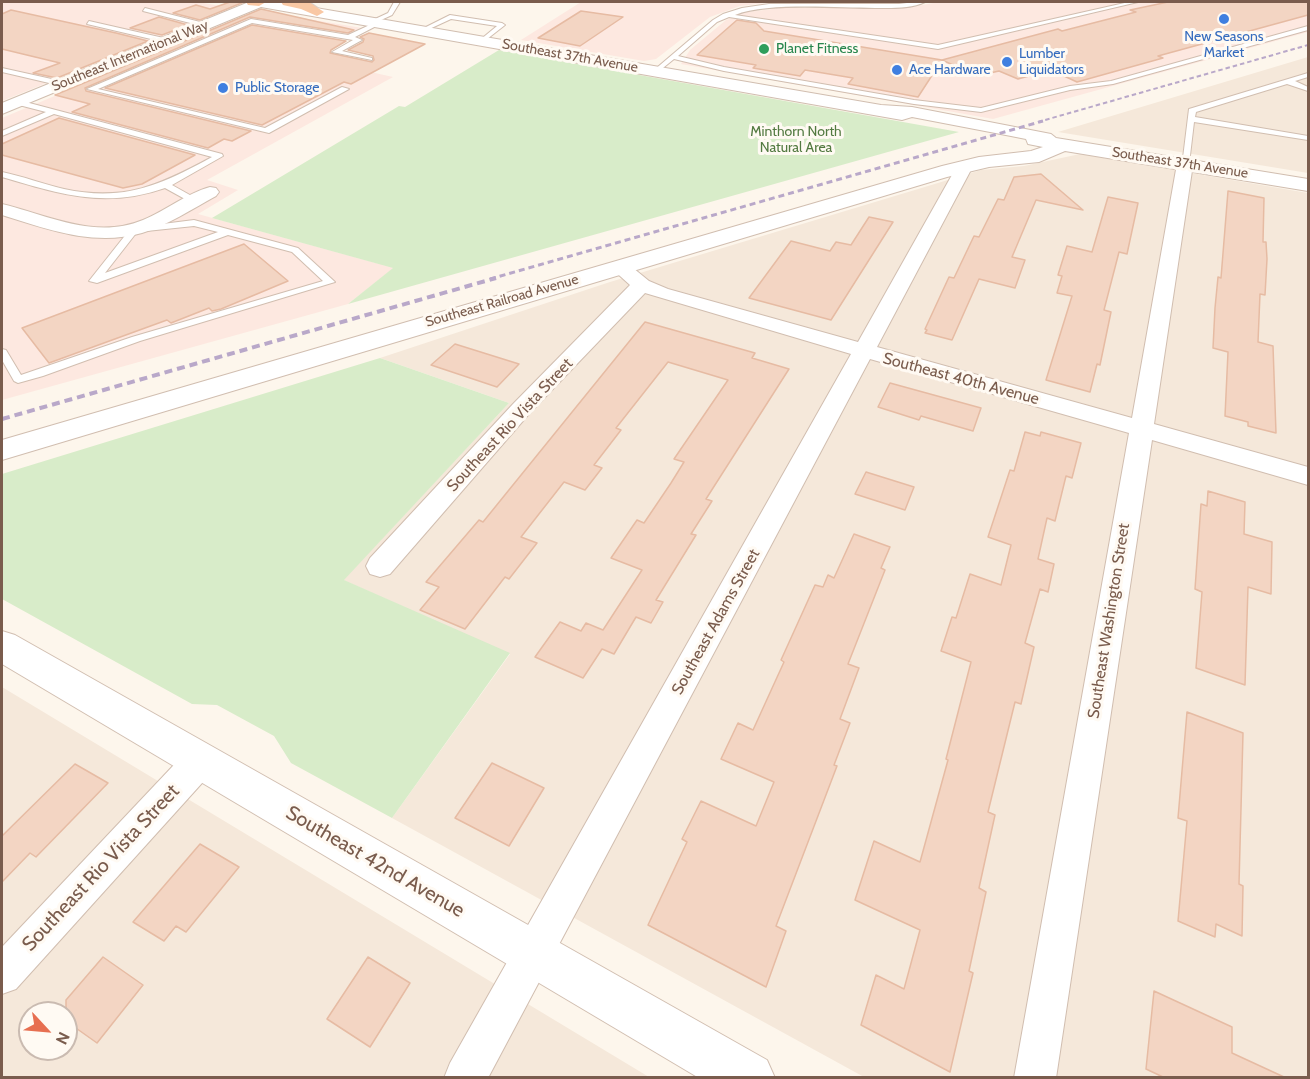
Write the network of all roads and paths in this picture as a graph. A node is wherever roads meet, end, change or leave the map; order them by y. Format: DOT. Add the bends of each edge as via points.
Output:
graph roads {
  1 [pos="257,2"];
  2 [pos="289,2"];
  3 [pos="397,2"];
  4 [pos="922,2"];
  5 [pos="1135,2"];
  6 [pos="145,10"];
  7 [pos="317,12"];
  8 [pos="725,15"];
  9 [pos="378,22"];
  10 [pos="89,23"];
  11 [pos="203,26"];
  12 [pos="1308,28"];
  13 [pos="423,30"];
  14 [pos="224,33"];
  15 [pos="349,37"];
  16 [pos="482,40"];
  17 [pos="168,41"];
  18 [pos="673,57"];
  19 [pos="370,59"];
  20 [pos="2,69"];
  21 [pos="656,72"];
  22 [pos="1308,75"];
  23 [pos="1287,81"];
  24 [pos="62,84"];
  25 [pos="345,89"];
  26 [pos="1308,89"];
  27 [pos="18,102"];
  28 [pos="2,109"];
  29 [pos="54,111"];
  30 [pos="1191,119"];
  31 [pos="2,134"];
  32 [pos="1308,138"];
  33 [pos="1051,142"];
  34 [pos="1185,164"];
  35 [pos="965,166"];
  36 [pos="2,174"];
  37 [pos="166,185"];
  38 [pos="1308,185"];
  39 [pos="210,192"];
  40 [pos="194,201"];
  41 [pos="2,210"];
  42 [pos="134,230"];
  43 [pos="227,232"];
  44 [pos="620,267"];
  45 [pos="642,285"];
  46 [pos="2,352"];
  47 [pos="864,352"];
  48 [pos="1140,429"];
  49 [pos="2,450"];
  50 [pos="1308,476"];
  51 [pos="380,566"];
  52 [pos="2,646"];
  53 [pos="200,761"];
  54 [pos="533,953"];
  55 [pos="2,975"];
  56 [pos="465,1077"];
  57 [pos="749,1077"];
  58 [pos="1035,1077"];
  1 -- 7 [label="street, Southeast 37th Avenue"];
  1 -- 11 [label="street, Southeast International Way"];
  2 -- 7 [label="highway"];
  3 -- 9 [label="lane" via="390,14"];
  4 -- 8 [label="lane" via="891,6 769,6"];
  5 -- 8 [label="lane" via="938,47"];
  6 -- 11 [label="lane"];
  7 -- 9 [label="street, Southeast 37th Avenue"];
  8 -- 18 [label="lane"];
  9 -- 13 [label="street, Southeast 37th Avenue"];
  9 -- 15 [label="lane"];
  10 -- 17 [label="lane"];
  11 -- 14 [label="lane"];
  11 -- 17 [label="street, Southeast International Way"];
  12 -- 18 [label="lane" via="1111,83 1070,88 981,110 914,102"];
  13 -- 16 [label="street, Southeast 37th Avenue"];
  13 -- 16 [label="lane" via="450,17 502,25"];
  14 -- 15 [label="lane" via="251,21"];
  14 -- 25 [label="lane" via="92,89 266,131"];
  15 -- 19 [label="lane" via="359,40 335,52"];
  16 -- 21 [label="street, Southeast 37th Avenue"];
  17 -- 24 [label="street, Southeast International Way"];
  18 -- 21 [label="lane"];
  20 -- 24 [label="lane"];
  21 -- 33 [label="street, Southeast 37th Avenue"];
  22 -- 23 [label="lane"];
  23 -- 26 [label="lane"];
  23 -- 30 [label="lane" via="1192,111"];
  24 -- 27 [label="street, Southeast International Way"];
  27 -- 28 [label="street, Southeast International Way"];
  27 -- 29 [label="lane"];
  29 -- 31 [label="lane"];
  29 -- 37 [label="lane" via="219,156"];
  30 -- 32 [label="lane"];
  30 -- 34 [label="lane"];
  33 -- 34 [label="street, Southeast 37th Avenue"];
  33 -- 35 [label="street, Southeast Railroad Avenue" via="1058,148 1045,154"];
  34 -- 38 [label="street, Southeast 37th Avenue"];
  34 -- 48 [label="street, Southeast Washington Street"];
  35 -- 44 [label="street, Southeast Railroad Avenue"];
  35 -- 47 [label="street, Southeast Adams Street"];
  36 -- 37 [label="lane" via="99,198 124,197"];
  37 -- 40 [label="lane"];
  39 -- 40 [label="street"];
  40 -- 42 [label="street"];
  41 -- 42 [label="street" via="72,230"];
  42 -- 43 [label="lane" via="194,223"];
  42 -- 43 [label="lane" via="94,281"];
  43 -- 46 [label="lane" via="295,250 330,282 136,339 18,379"];
  44 -- 45 [label="street, Southeast 40th Avenue"];
  44 -- 49 [label="street, Southeast Railroad Avenue"];
  45 -- 47 [label="street, Southeast 40th Avenue"];
  45 -- 51 [label="street, Southeast Rio Vista Street"];
  47 -- 48 [label="street, Southeast 40th Avenue"];
  47 -- 54 [label="street, Southeast Adams Street"];
  48 -- 50 [label="street, Southeast 40th Avenue"];
  48 -- 58 [label="street, Southeast Washington Street"];
  52 -- 53 [label="street, Southeast 42nd Avenue"];
  53 -- 54 [label="street, Southeast 42nd Avenue"];
  53 -- 55 [label="street, Southeast Rio Vista Street"];
  54 -- 56 [label="street, Southeast Adams Street"];
  54 -- 57 [label="street, Southeast 42nd Avenue"];
}
